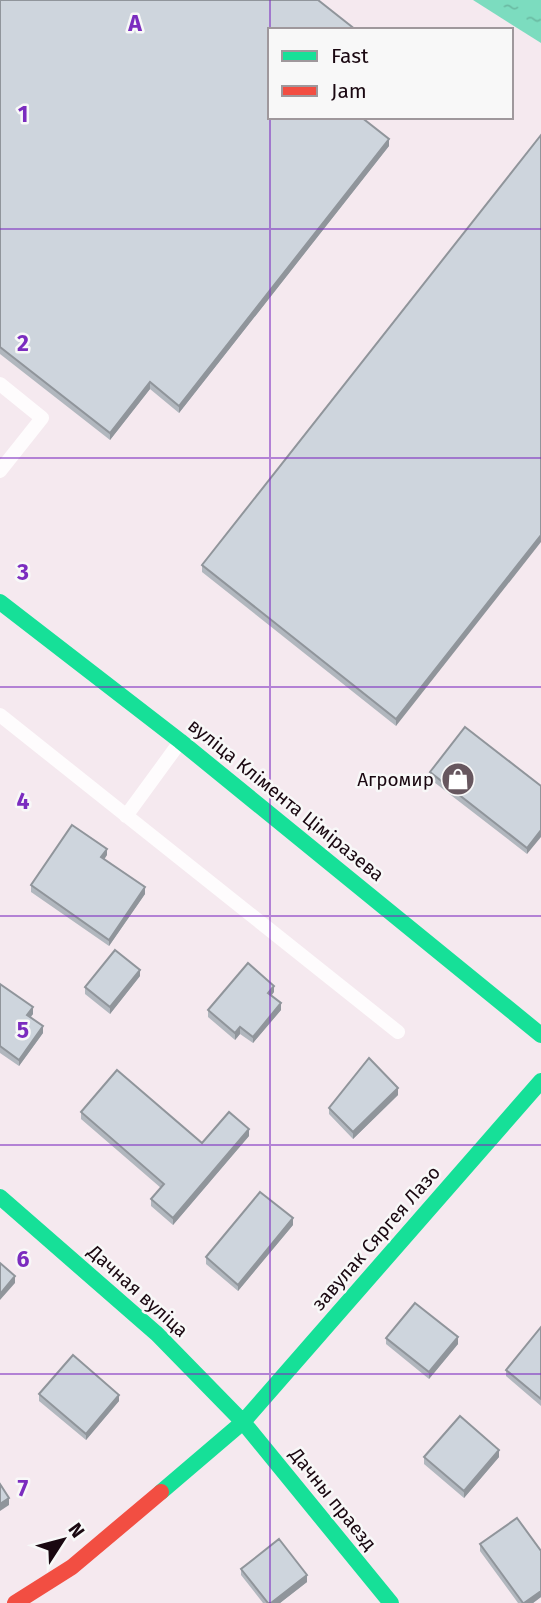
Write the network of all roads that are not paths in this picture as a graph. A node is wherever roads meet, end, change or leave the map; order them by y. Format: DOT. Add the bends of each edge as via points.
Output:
graph roads {
  1 [pos="0,384"];
  2 [pos="0,471"];
  3 [pos="0,602"];
  4 [pos="0,715"];
  5 [pos="180,741"];
  6 [pos="126,816"];
  7 [pos="398,1032"];
  8 [pos="541,1035"];
  9 [pos="541,1081"];
  10 [pos="0,1197"];
  11 [pos="243,1422"];
  12 [pos="15,1603"];
  13 [pos="391,1603"];
  1 -- 2 [label="lane" via="42,418"];
  3 -- 5 [label="street, вуліца Клімента Ціміразева"];
  4 -- 6 [label="lane"];
  5 -- 6 [label="lane"];
  5 -- 8 [label="street, вуліца Клімента Ціміразева"];
  6 -- 7 [label="lane"];
  9 -- 11 [label="street, завулак Сяргея Лазо"];
  10 -- 11 [label="street, Дачная вуліца" via="157,1334"];
  11 -- 12 [label="street, завулак Сяргея Лазо" via="72,1567"];
  11 -- 13 [label="street, Дачны праезд"];
}
